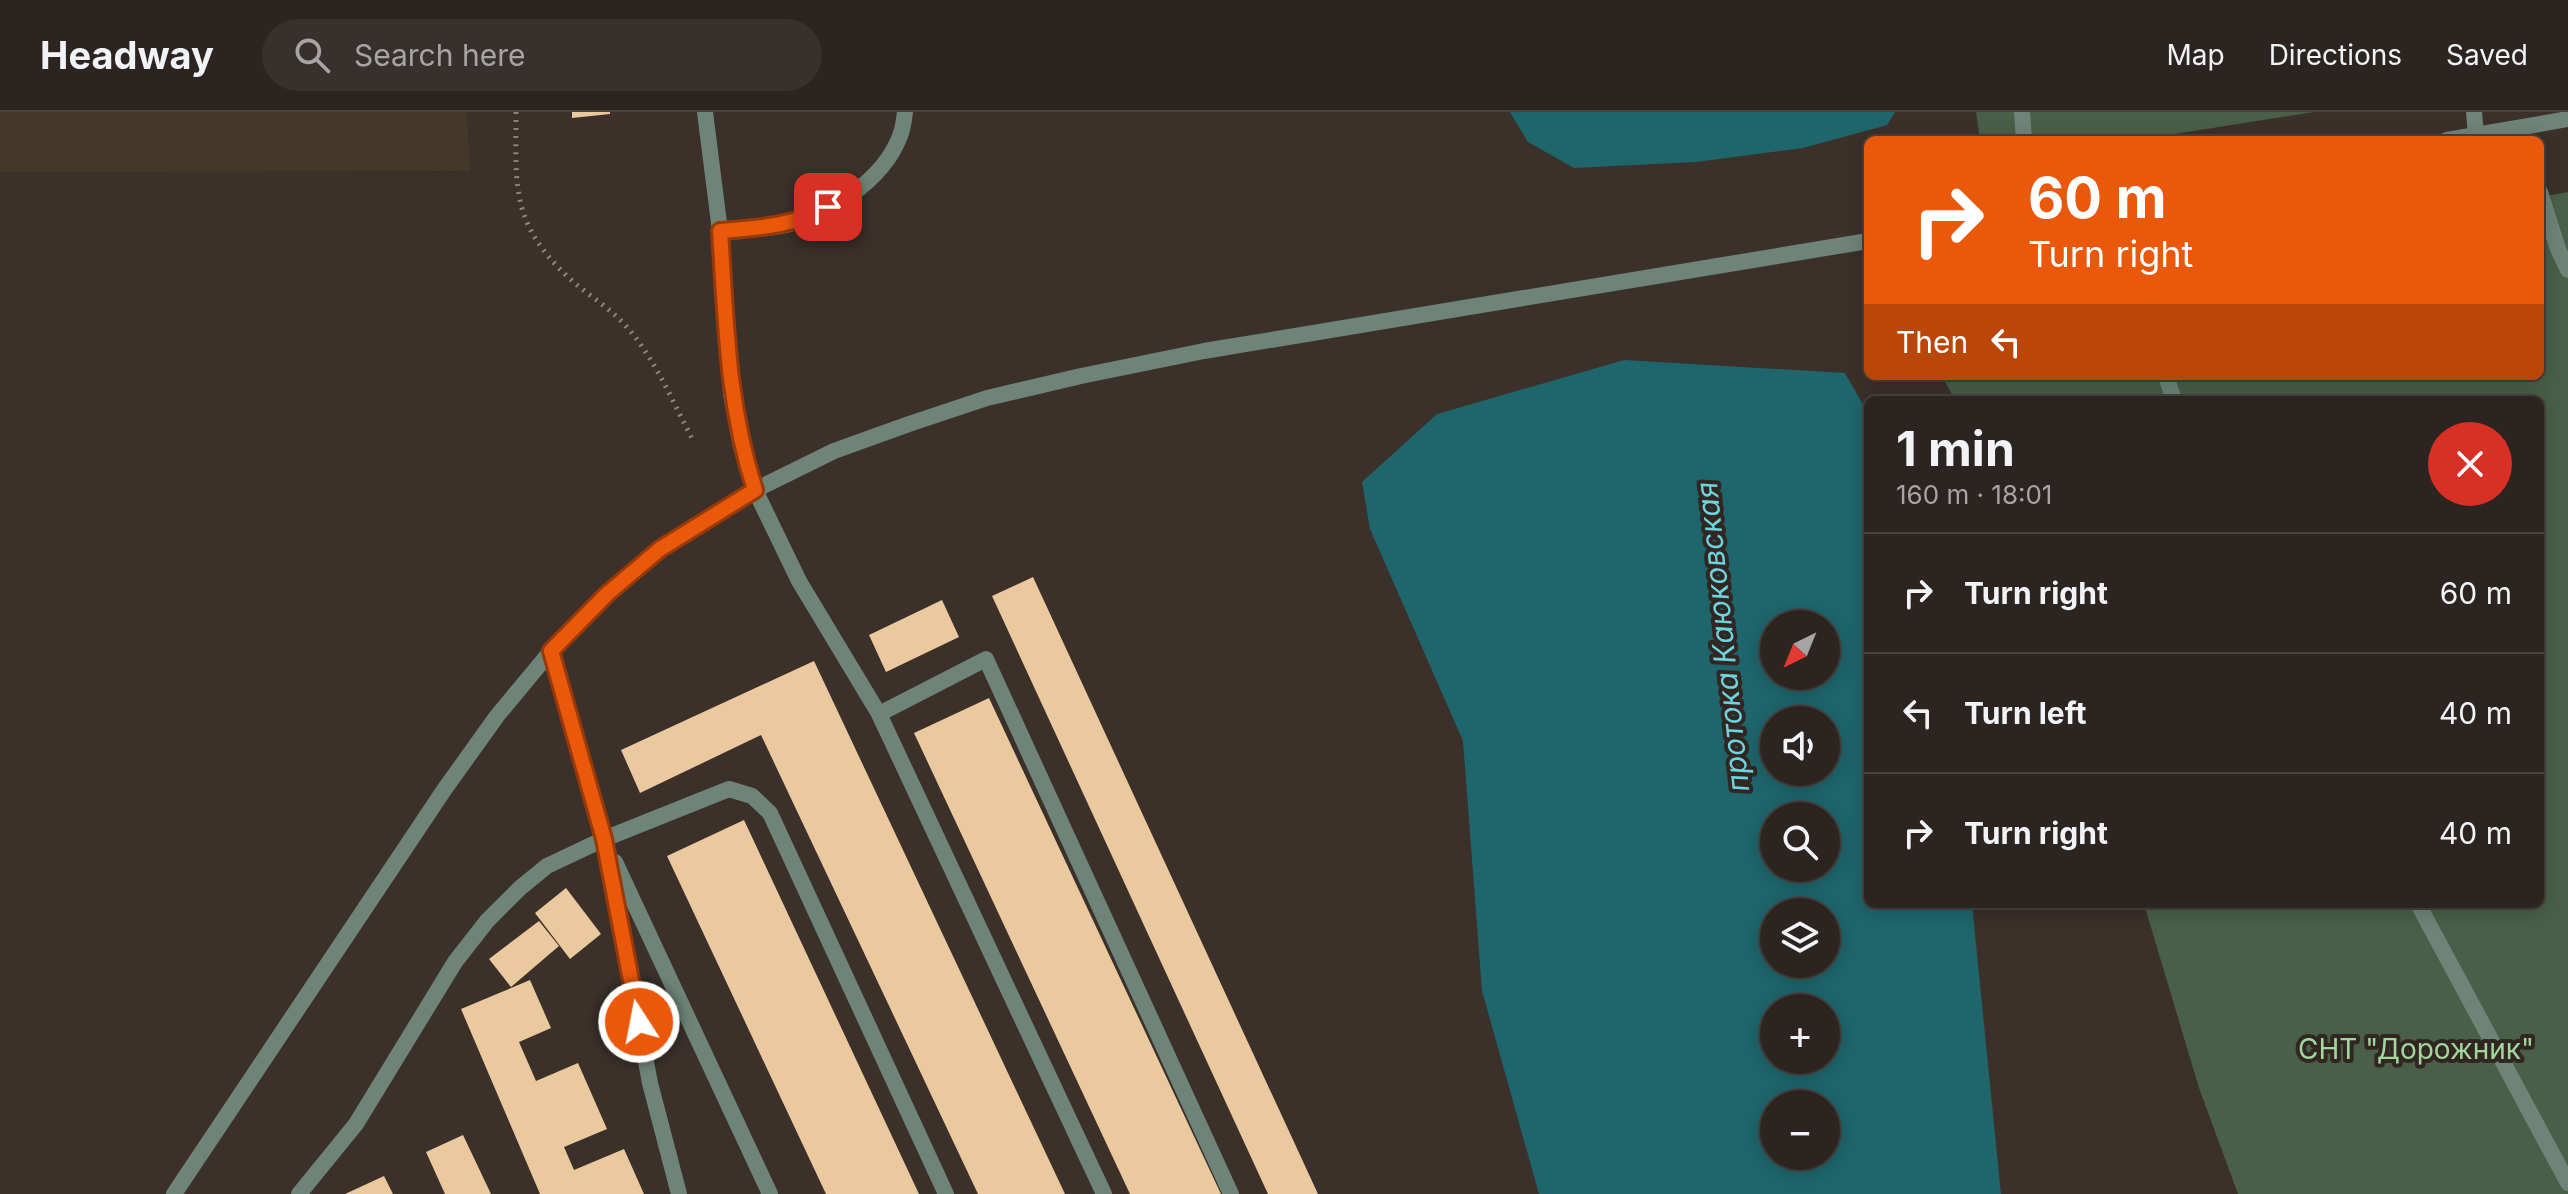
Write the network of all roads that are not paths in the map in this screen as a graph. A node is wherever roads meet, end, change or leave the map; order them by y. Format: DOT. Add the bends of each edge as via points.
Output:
graph roads {
  1 [pos="705,112"];
  2 [pos="905,112"];
  3 [pos="2022,112"];
  4 [pos="2474,112"];
  5 [pos="2568,119"];
  6 [pos="2521,134"];
  7 [pos="2476,135"];
  8 [pos="2024,136"];
  9 [pos="2470,136"];
  10 [pos="2544,205"];
  11 [pos="720,231"];
  12 [pos="1864,242"];
  13 [pos="2568,270"];
  14 [pos="755,490"];
  15 [pos="551,651"];
  16 [pos="879,714"];
  17 [pos="604,839"];
  18 [pos="2420,908"];
  19 [pos="2568,1183"];
  20 [pos="174,1194"];
  21 [pos="299,1194"];
  22 [pos="679,1194"];
  23 [pos="770,1194"];
  24 [pos="946,1194"];
  25 [pos="1104,1194"];
  26 [pos="1231,1194"];
  1 -- 11 [label="street"];
  2 -- 11 [label="street" via="902,134 890,156 845,198 781,226"];
  3 -- 8 [label="street"];
  4 -- 7 [label="street"];
  5 -- 6 [label="street"];
  6 -- 7 [label="street"];
  7 -- 9 [label="street"];
  10 -- 13 [label="street"];
  11 -- 14 [label="street" via="731,394"];
  12 -- 14 [label="street" via="1081,376 987,398 909,424 834,451"];
  14 -- 15 [label="street" via="660,549"];
  14 -- 16 [label="street" via="799,581"];
  15 -- 17 [label="street"];
  15 -- 20 [label="street" via="444,790"];
  16 -- 25 [label="street"];
  16 -- 26 [label="street" via="986,659"];
  17 -- 21 [label="street" via="547,866 487,921 455,962 356,1124"];
  17 -- 22 [label="street" via="650,1083"];
  17 -- 23 [label="street"];
  17 -- 24 [label="street" via="729,789 752,796 770,813"];
  18 -- 19 [label="street"];
}
